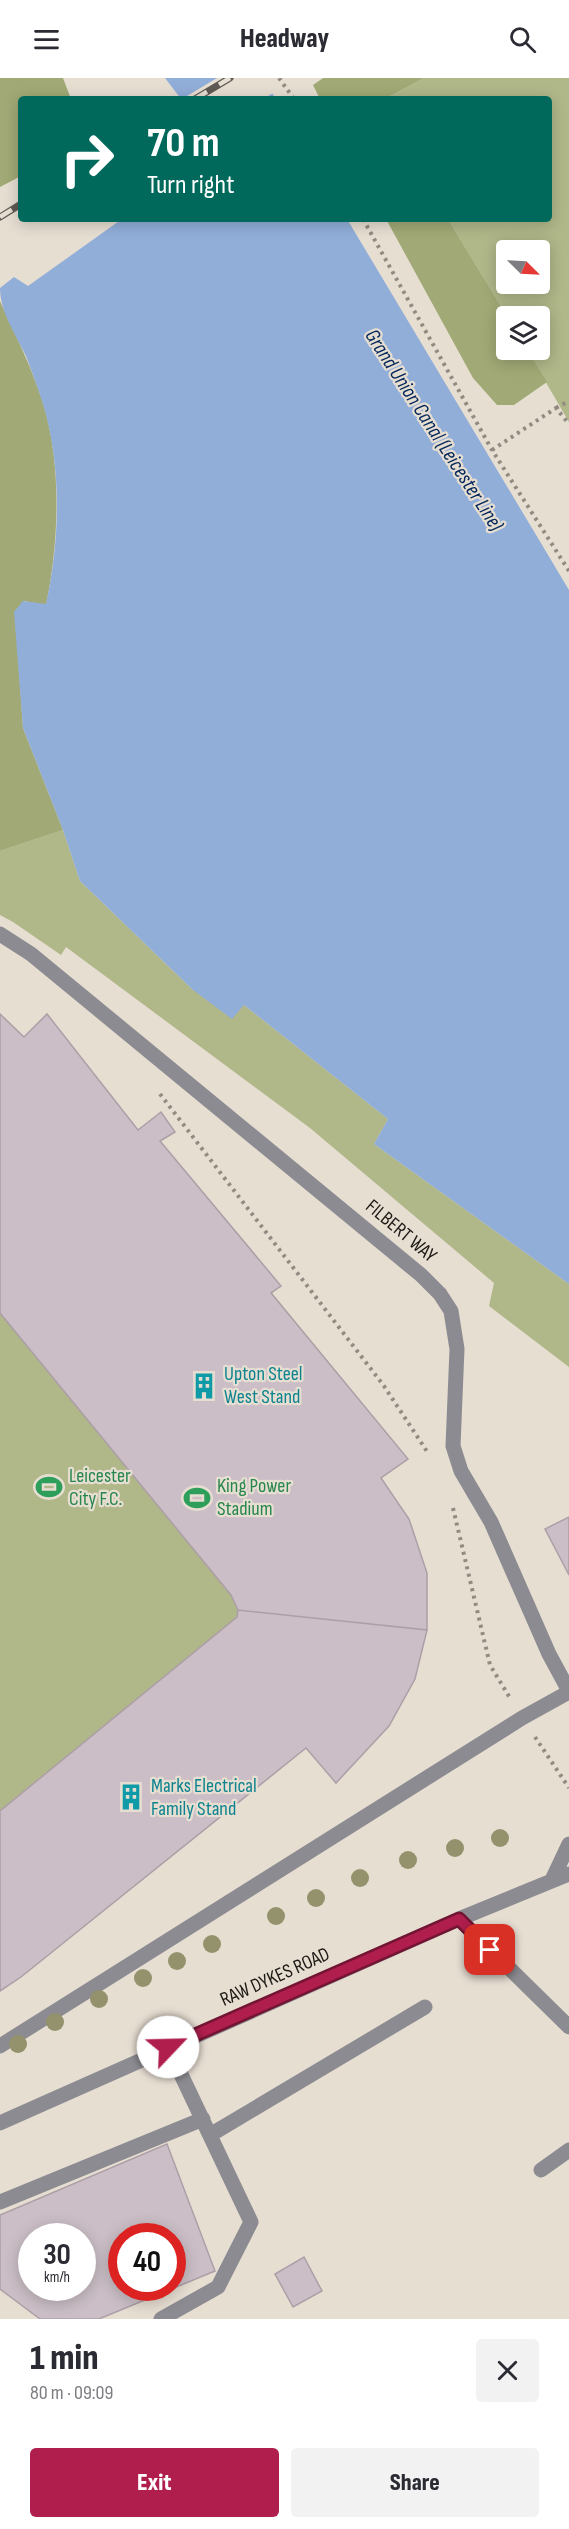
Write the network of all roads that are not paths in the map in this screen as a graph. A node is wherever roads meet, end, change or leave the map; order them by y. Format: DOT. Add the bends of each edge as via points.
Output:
graph roads {
  1 [pos="0,934"];
  2 [pos="569,1691"];
  3 [pos="569,1844"];
  4 [pos="569,1874"];
  5 [pos="552,1880"];
  6 [pos="459,1919"];
  7 [pos="425,2007"];
  8 [pos="569,2027"];
  9 [pos="0,2046"];
  10 [pos="168,2047"];
  11 [pos="203,2119"];
  12 [pos="0,2123"];
  13 [pos="210,2135"];
  14 [pos="569,2150"];
  15 [pos="541,2170"];
  16 [pos="0,2202"];
  17 [pos="161,2319"];
  1 -- 2 [label="street, FILBERT WAY" via="39,960 440,1294 451,1311 457,1349 453,1446 461,1471 491,1522"];
  2 -- 9 [label="street"];
  3 -- 5 [label="street"];
  4 -- 5 [label="street, RAW DYKES ROAD"];
  5 -- 6 [label="street, RAW DYKES ROAD"];
  6 -- 8 [label="street"];
  6 -- 10 [label="street, RAW DYKES ROAD"];
  7 -- 13 [label="street"];
  10 -- 11 [label="street"];
  10 -- 12 [label="street, RAW DYKES ROAD"];
  11 -- 13 [label="street"];
  11 -- 16 [label="street"];
  13 -- 17 [label="street" via="251,2222 218,2287"];
  14 -- 15 [label="street"];
}
